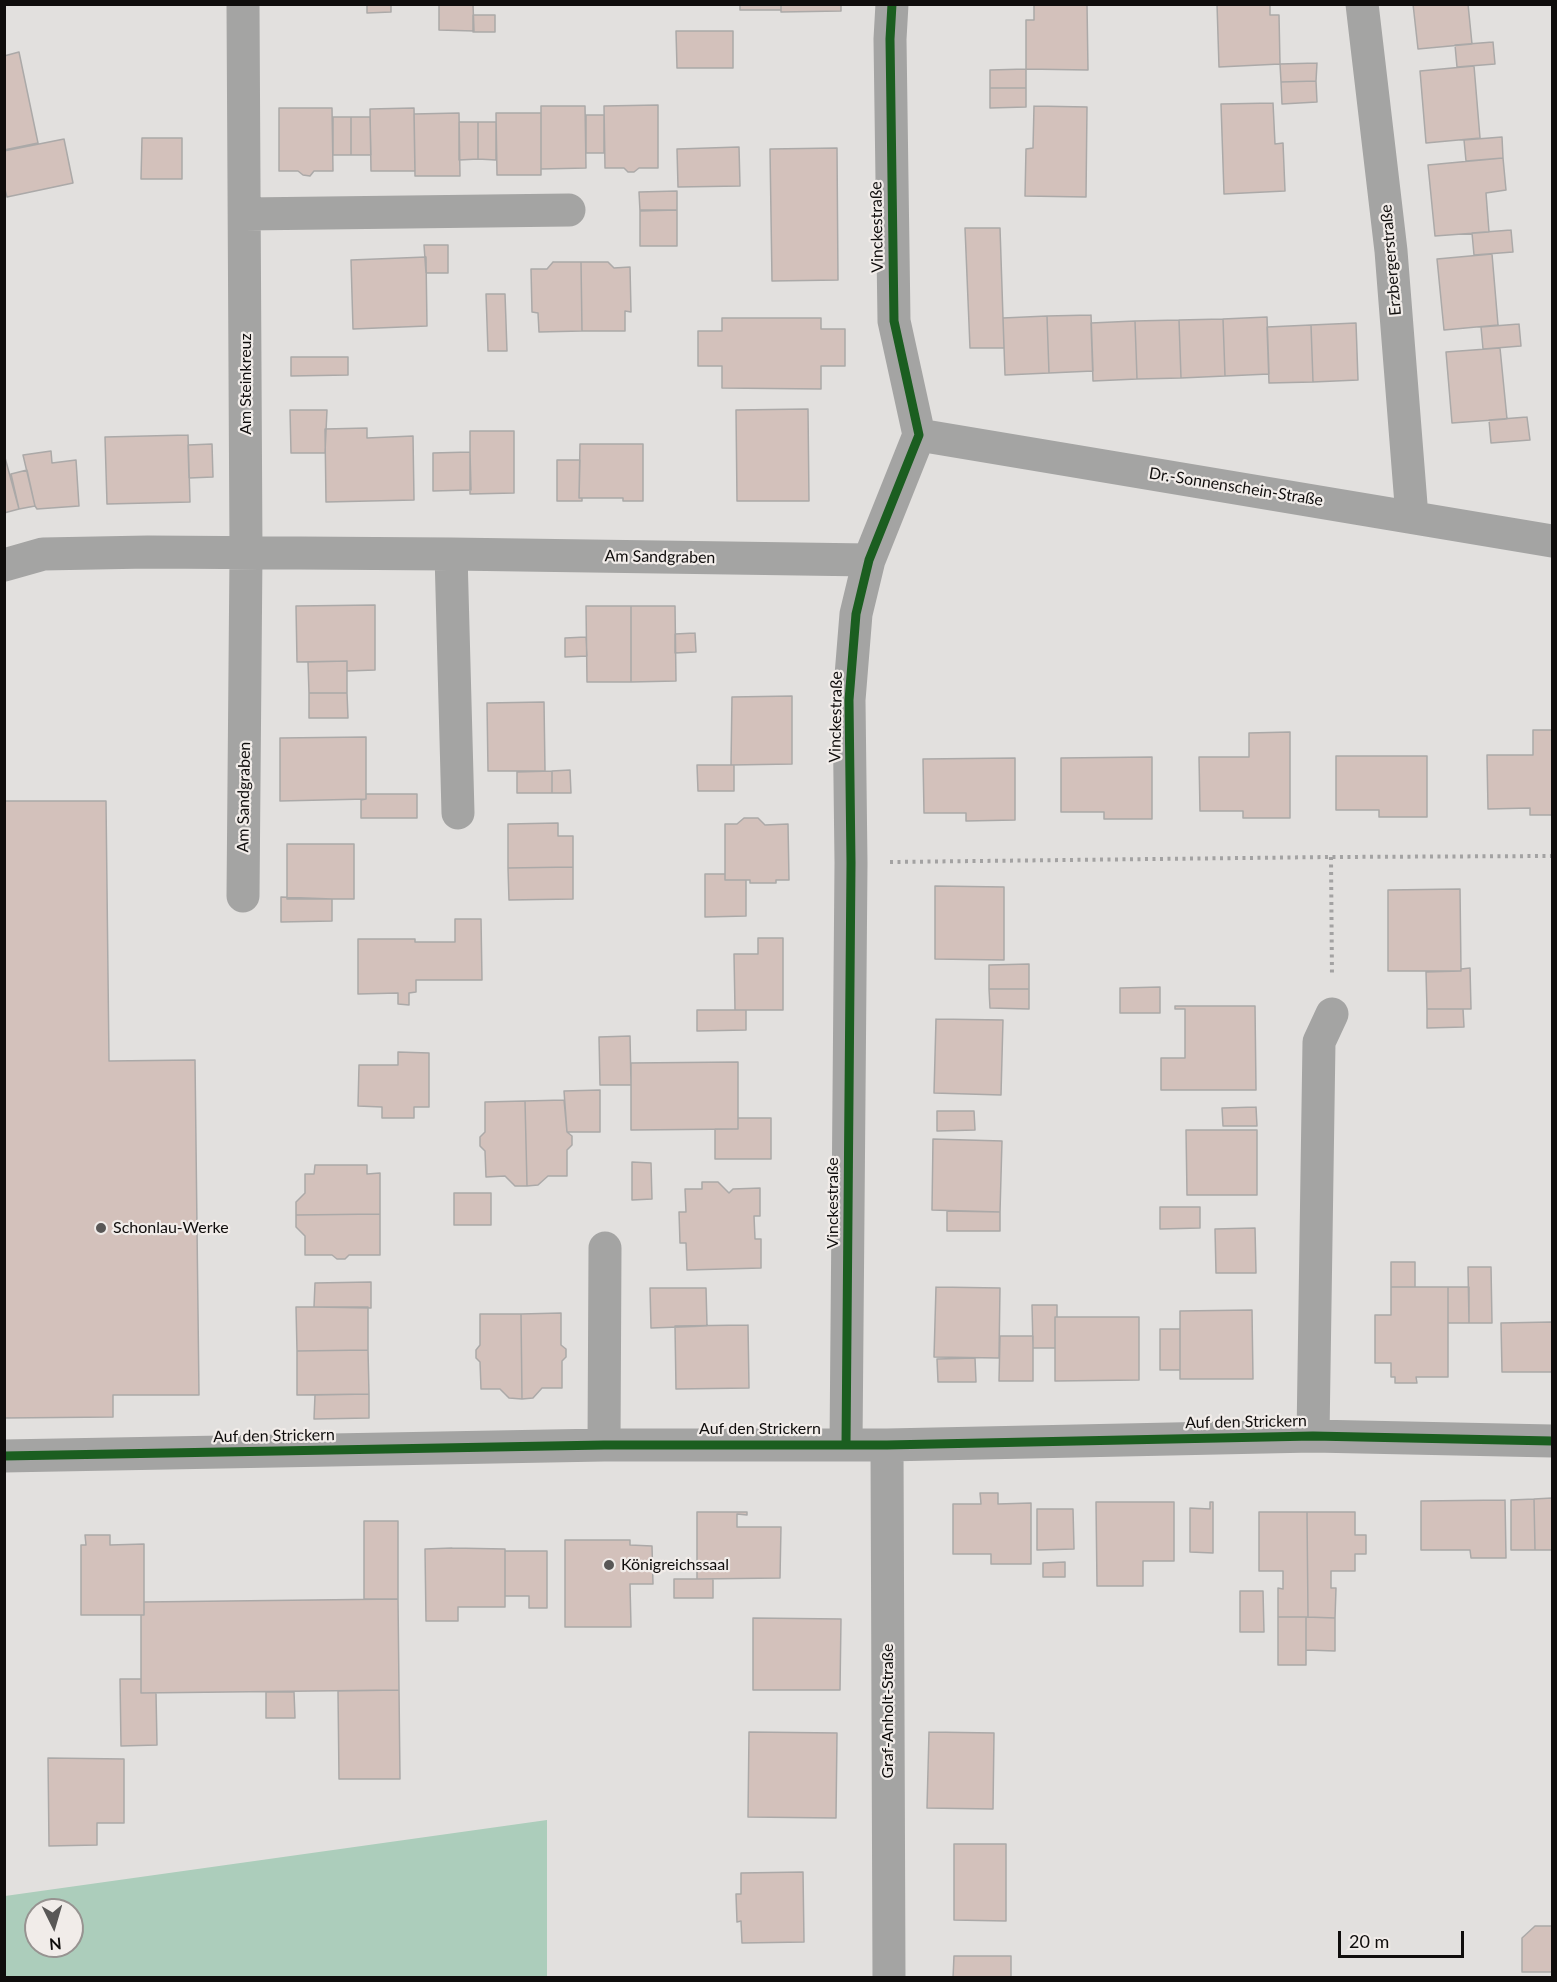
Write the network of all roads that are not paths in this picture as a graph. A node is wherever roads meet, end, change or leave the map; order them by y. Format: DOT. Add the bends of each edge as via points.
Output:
graph roads {
  1 [pos="243,4"];
  2 [pos="892,4"];
  3 [pos="1362,4"];
  4 [pos="568,210"];
  5 [pos="245,214"];
  6 [pos="919,435"];
  7 [pos="1412,517"];
  8 [pos="1552,541"];
  9 [pos="246,553"];
  10 [pos="451,554"];
  11 [pos="869,560"];
  12 [pos="4,565"];
  13 [pos="458,813"];
  14 [pos="243,896"];
  15 [pos="1332,1014"];
  16 [pos="605,1248"];
  17 [pos="1313,1436"];
  18 [pos="1552,1441"];
  19 [pos="846,1444"];
  20 [pos="604,1445"];
  21 [pos="887,1445"];
  22 [pos="4,1456"];
  23 [pos="889,1977"];
  1 -- 5 [label="street, Am Steinkreuz"];
  2 -- 6 [label="street, Vinckestraße" via="894,321"];
  3 -- 7 [label="street, Erzbergerstraße" via="1391,251"];
  4 -- 5 [label="street"];
  5 -- 9 [label="street, Am Steinkreuz"];
  6 -- 7 [label="street, Dr.-Sonnenschein-Straße"];
  6 -- 11 [label="street, Vinckestraße"];
  7 -- 8 [label="street, Dr.-Sonnenschein-Straße"];
  9 -- 10 [label="street, Am Sandgraben"];
  9 -- 12 [label="street, Am Sandgraben" via="43,554"];
  9 -- 14 [label="street, Am Sandgraben"];
  10 -- 11 [label="street, Am Sandgraben"];
  10 -- 13 [label="street"];
  11 -- 19 [label="street, Vinckestraße" via="856,614 849,700"];
  15 -- 17 [label="street, Auf den Strickern" via="1319,1042"];
  16 -- 20 [label="street"];
  17 -- 18 [label="street, Auf den Strickern"];
  17 -- 21 [label="street, Auf den Strickern"];
  19 -- 20 [label="street, Auf den Strickern"];
  19 -- 21 [label="street, Auf den Strickern"];
  20 -- 22 [label="street, Auf den Strickern"];
  21 -- 23 [label="street, Graf-Anholt-Straße"];
}
